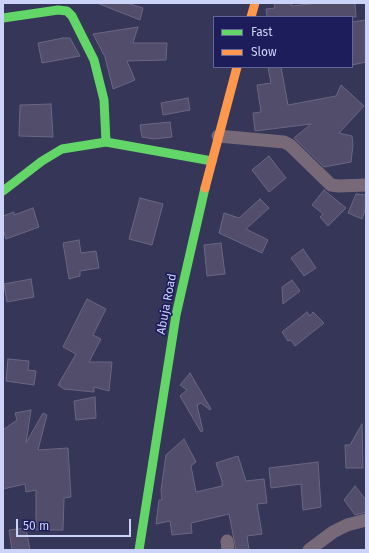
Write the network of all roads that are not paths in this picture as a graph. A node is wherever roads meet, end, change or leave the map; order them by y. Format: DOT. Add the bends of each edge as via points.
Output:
graph roads {
  1 [pos="255,3"];
  2 [pos="22,9"];
  3 [pos="251,16"];
  4 [pos="3,18"];
  5 [pos="237,68"];
  6 [pos="218,136"];
  7 [pos="106,142"];
  8 [pos="212,161"];
  9 [pos="366,185"];
  10 [pos="3,191"];
  11 [pos="366,520"];
  12 [pos="139,550"];
  13 [pos="309,550"];
  1 -- 3 [label="main road"];
  2 -- 4 [label="main road"];
  2 -- 7 [label="main road" via="66,11 72,16 94,60 104,100"];
  5 -- 6 [label="main road, Abuja Road"];
  6 -- 8 [label="main road, Abuja Road"];
  6 -- 9 [label="street" via="284,142 331,185"];
  7 -- 8 [label="main road"];
  7 -- 10 [label="main road" via="62,149"];
  8 -- 12 [label="main road, Abuja Road" via="176,315"];
  11 -- 13 [label="street" via="333,532"];
}
